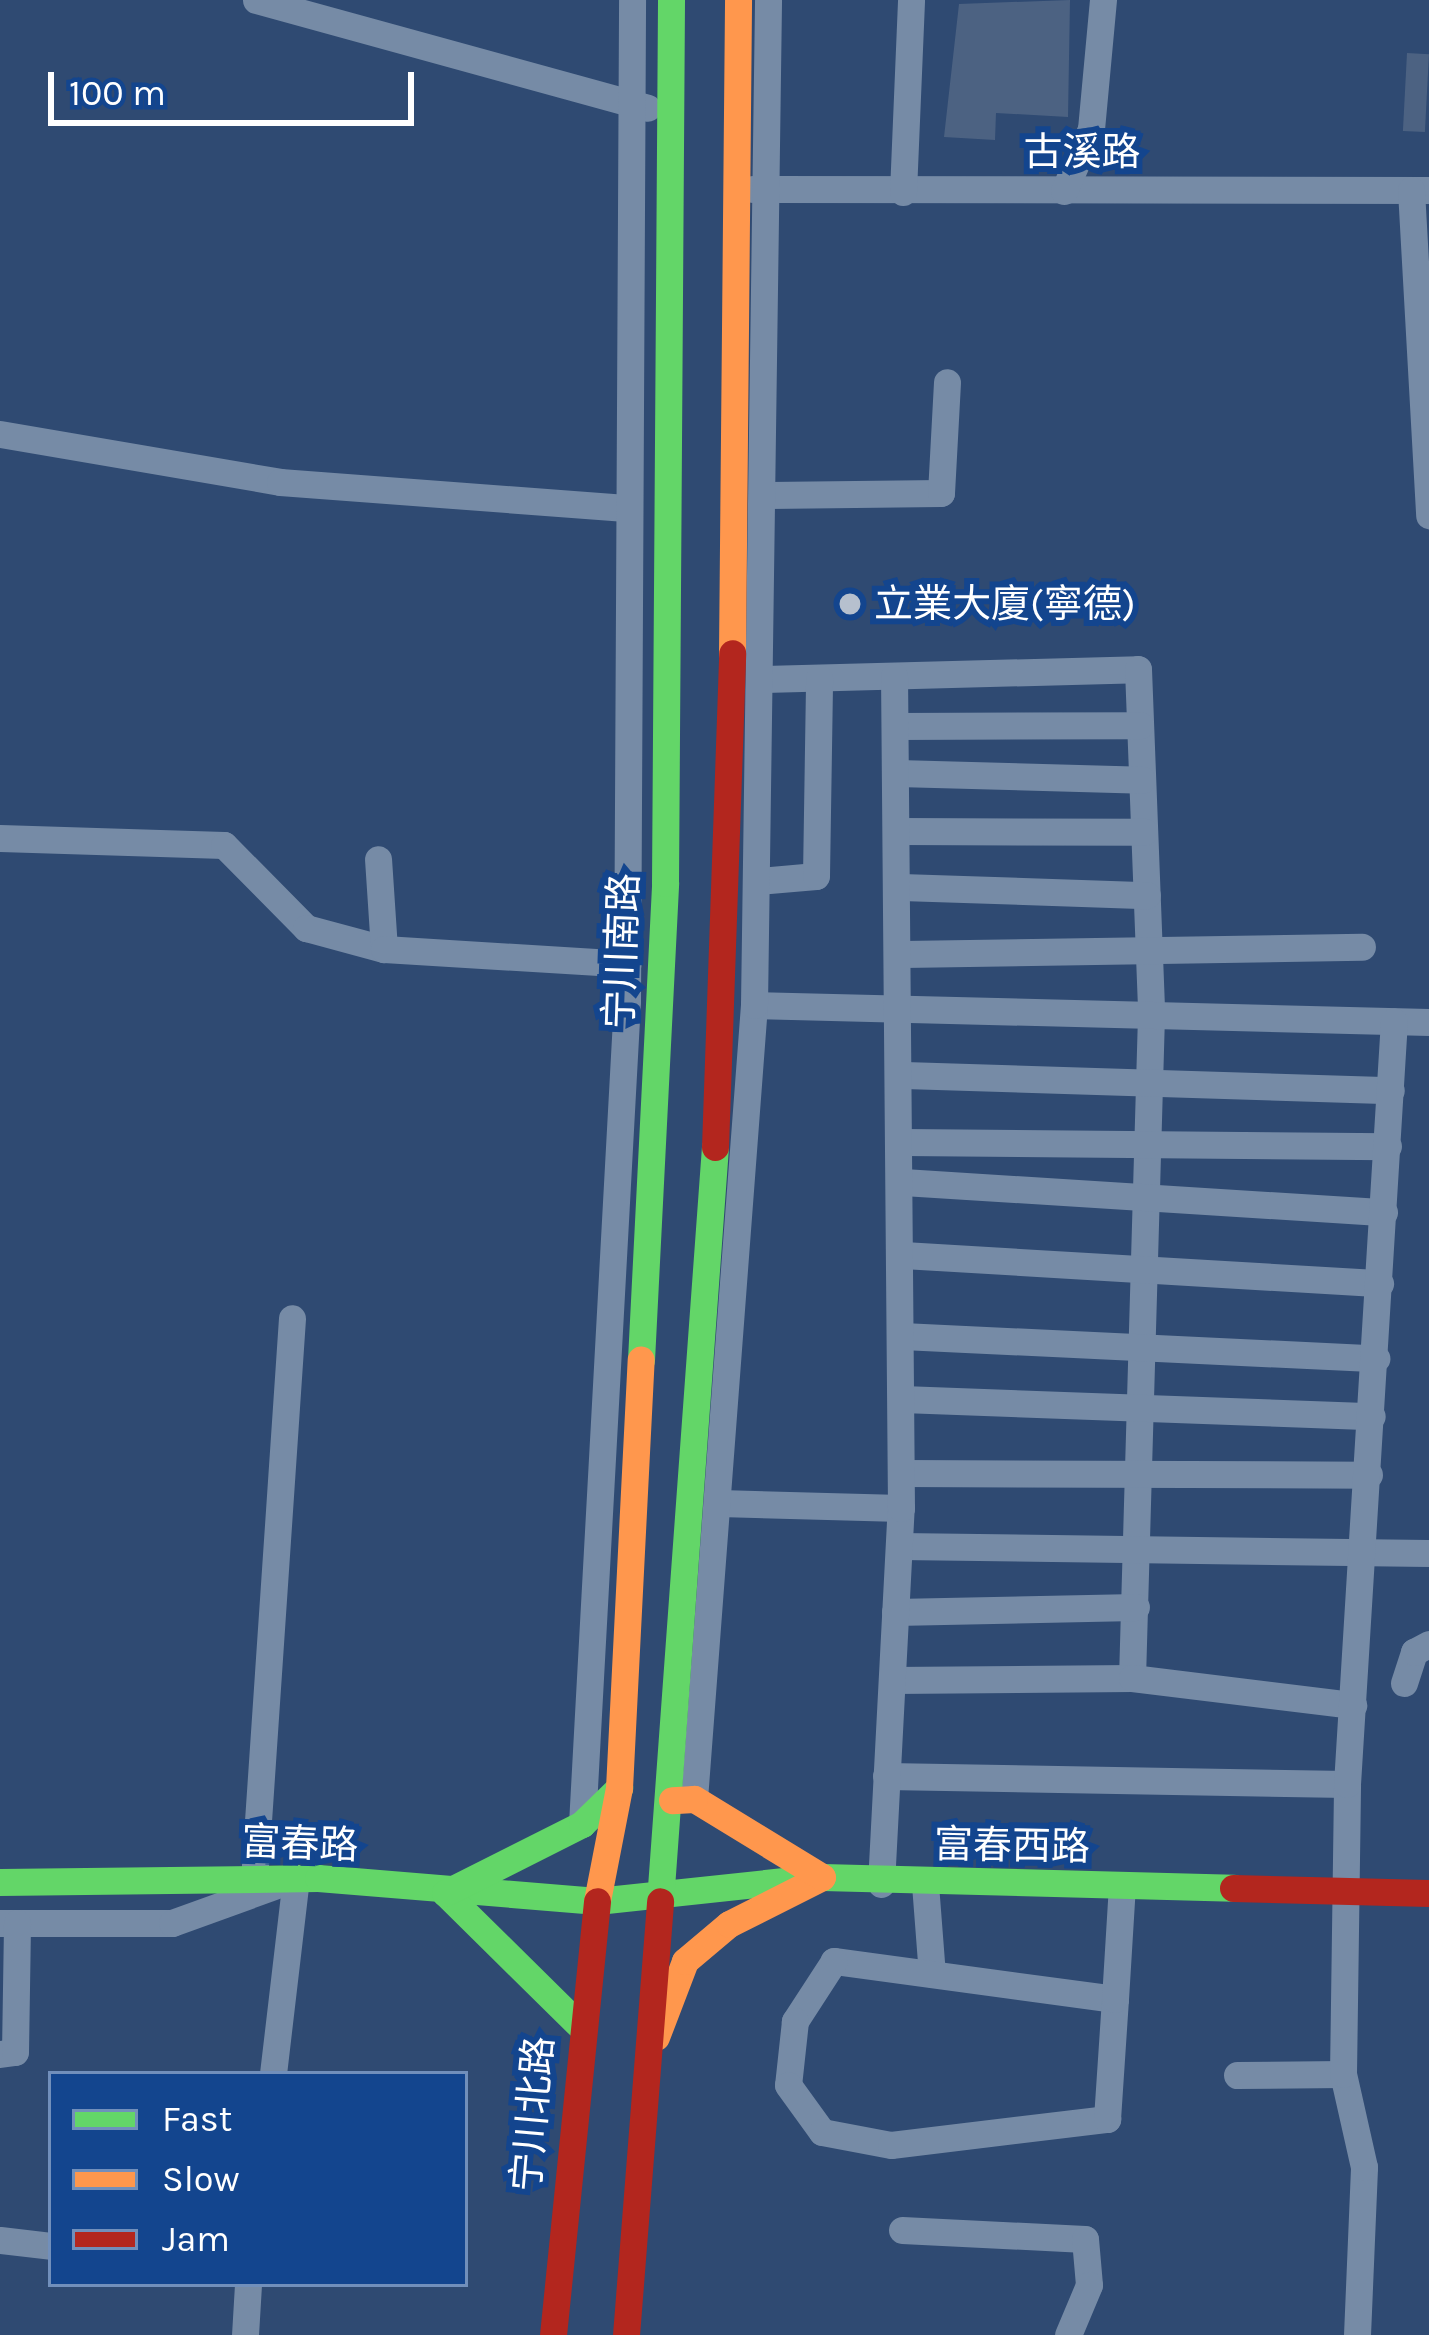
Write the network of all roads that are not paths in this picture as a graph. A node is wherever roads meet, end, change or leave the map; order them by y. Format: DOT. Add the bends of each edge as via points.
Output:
graph roads {
  1 [pos="256,0"];
  2 [pos="632,0"];
  3 [pos="671,0"];
  4 [pos="738,0"];
  5 [pos="768,0"];
  6 [pos="910,0"];
  7 [pos="1103,0"];
  8 [pos="631,104"];
  9 [pos="669,115"];
  10 [pos="736,186"];
  11 [pos="1420,190"];
  12 [pos="903,191"];
  13 [pos="1064,191"];
  14 [pos="768,192"];
  15 [pos="946,382"];
  16 [pos="0,434"];
  17 [pos="768,495"];
  18 [pos="629,508"];
  19 [pos="1429,515"];
  20 [pos="894,676"];
  21 [pos="819,678"];
  22 [pos="764,680"];
  23 [pos="1140,725"];
  24 [pos="895,726"];
  25 [pos="897,772"];
  26 [pos="1142,780"];
  27 [pos="899,831"];
  28 [pos="1144,832"];
  29 [pos="0,838"];
  30 [pos="378,859"];
  31 [pos="759,881"];
  32 [pos="901,887"];
  33 [pos="1147,895"];
  34 [pos="1362,947"];
  35 [pos="384,949"];
  36 [pos="1148,951"];
  37 [pos="903,954"];
  38 [pos="628,964"];
  39 [pos="754,1005"];
  40 [pos="904,1008"];
  41 [pos="1151,1015"];
  42 [pos="1394,1021"];
  43 [pos="1429,1022"];
  44 [pos="904,1075"];
  45 [pos="1150,1084"];
  46 [pos="1391,1090"];
  47 [pos="1149,1140"];
  48 [pos="904,1142"];
  49 [pos="1388,1146"];
  50 [pos="903,1182"];
  51 [pos="1147,1199"];
  52 [pos="1384,1212"];
  53 [pos="903,1255"];
  54 [pos="1146,1270"];
  55 [pos="1380,1283"];
  56 [pos="292,1318"];
  57 [pos="902,1336"];
  58 [pos="1144,1348"];
  59 [pos="1376,1358"];
  60 [pos="902,1400"];
  61 [pos="1143,1408"];
  62 [pos="1372,1416"];
  63 [pos="901,1473"];
  64 [pos="1369,1475"];
  65 [pos="1141,1476"];
  66 [pos="719,1503"];
  67 [pos="901,1508"];
  68 [pos="899,1546"];
  69 [pos="1139,1552"];
  70 [pos="1429,1553"];
  71 [pos="1364,1558"];
  72 [pos="1136,1607"];
  73 [pos="896,1612"];
  74 [pos="1429,1644"];
  75 [pos="1132,1678"];
  76 [pos="892,1680"];
  77 [pos="1404,1683"];
  78 [pos="1353,1705"];
  79 [pos="886,1776"];
  80 [pos="1347,1784"];
  81 [pos="619,1788"];
  82 [pos="683,1799"];
  83 [pos="582,1824"];
  84 [pos="822,1877"];
  85 [pos="296,1878"];
  86 [pos="254,1880"];
  87 [pos="0,1882"];
  88 [pos="880,1884"];
  89 [pos="925,1884"];
  90 [pos="1122,1886"];
  91 [pos="1345,1891"];
  92 [pos="1429,1893"];
  93 [pos="445,1894"];
  94 [pos="597,1901"];
  95 [pos="660,1901"];
  96 [pos="9,1923"];
  97 [pos="932,1974"];
  98 [pos="1115,1999"];
  99 [pos="580,2025"];
  100 [pos="650,2053"];
  101 [pos="0,2054"];
  102 [pos="273,2071"];
  103 [pos="1343,2074"];
  104 [pos="1238,2075"];
  105 [pos="902,2230"];
  106 [pos="0,2240"];
  107 [pos="48,2246"];
  108 [pos="248,2287"];
  109 [pos="245,2335"];
  110 [pos="553,2335"];
  111 [pos="626,2335"];
  112 [pos="1068,2335"];
  113 [pos="1357,2335"];
  1 -- 8 [label="street"];
  2 -- 8 [label="street"];
  3 -- 9 [label="main road, 宁川南路"];
  4 -- 10 [label="main road"];
  5 -- 14 [label="street"];
  6 -- 12 [label="street"];
  7 -- 13 [label="street" via="1091,129"];
  8 -- 9 [label="street"];
  8 -- 18 [label="street"];
  9 -- 81 [label="main road, 宁川南路" via="664,884"];
  10 -- 14 [label="street, 古溪路"];
  10 -- 82 [label="main road" via="730,938"];
  11 -- 13 [label="street, 古溪路"];
  11 -- 19 [label="street"];
  12 -- 13 [label="street, 古溪路"];
  12 -- 14 [label="street, 古溪路"];
  14 -- 17 [label="street"];
  15 -- 17 [label="street" via="941,493"];
  16 -- 18 [label="street" via="280,482"];
  17 -- 22 [label="street"];
  18 -- 38 [label="street"];
  20 -- 21 [label="street"];
  20 -- 23 [label="street" via="1138,669"];
  20 -- 24 [label="street"];
  21 -- 22 [label="street"];
  21 -- 31 [label="street" via="816,876"];
  22 -- 31 [label="street"];
  23 -- 24 [label="street"];
  23 -- 26 [label="street"];
  24 -- 25 [label="street"];
  25 -- 26 [label="street"];
  25 -- 27 [label="street"];
  26 -- 28 [label="street"];
  27 -- 28 [label="street"];
  27 -- 32 [label="street"];
  28 -- 33 [label="street"];
  29 -- 35 [label="street" via="224,845 306,928"];
  30 -- 35 [label="street"];
  31 -- 39 [label="street"];
  32 -- 33 [label="street"];
  32 -- 37 [label="street"];
  33 -- 36 [label="street"];
  34 -- 36 [label="street"];
  35 -- 38 [label="street"];
  36 -- 37 [label="street"];
  36 -- 41 [label="street"];
  37 -- 40 [label="street"];
  38 -- 83 [label="street"];
  39 -- 40 [label="street"];
  39 -- 66 [label="street"];
  40 -- 41 [label="street"];
  40 -- 44 [label="street"];
  41 -- 42 [label="street"];
  41 -- 45 [label="street"];
  42 -- 43 [label="street"];
  42 -- 46 [label="street"];
  44 -- 45 [label="street"];
  44 -- 48 [label="street"];
  45 -- 46 [label="street"];
  45 -- 47 [label="street"];
  46 -- 49 [label="street"];
  47 -- 48 [label="street"];
  47 -- 49 [label="street"];
  47 -- 51 [label="street"];
  48 -- 50 [label="street"];
  49 -- 52 [label="street"];
  50 -- 51 [label="street"];
  50 -- 53 [label="street"];
  51 -- 52 [label="street"];
  51 -- 54 [label="street"];
  52 -- 55 [label="street"];
  53 -- 54 [label="street"];
  53 -- 57 [label="street"];
  54 -- 55 [label="street"];
  54 -- 58 [label="street"];
  55 -- 59 [label="street"];
  56 -- 86 [label="street"];
  57 -- 58 [label="street"];
  57 -- 60 [label="street"];
  58 -- 59 [label="street"];
  58 -- 61 [label="street"];
  59 -- 62 [label="street"];
  60 -- 61 [label="street"];
  60 -- 63 [label="street"];
  61 -- 62 [label="street"];
  61 -- 65 [label="street"];
  62 -- 64 [label="street"];
  63 -- 65 [label="street"];
  63 -- 67 [label="street"];
  64 -- 65 [label="street"];
  64 -- 71 [label="street"];
  65 -- 69 [label="street"];
  66 -- 67 [label="street"];
  66 -- 82 [label="street"];
  67 -- 68 [label="street"];
  68 -- 69 [label="street"];
  68 -- 73 [label="street"];
  69 -- 71 [label="street"];
  69 -- 72 [label="street"];
  70 -- 71 [label="street"];
  71 -- 78 [label="street"];
  72 -- 73 [label="street"];
  72 -- 75 [label="street"];
  73 -- 76 [label="street"];
  74 -- 77 [label="street" via="1414,1652"];
  75 -- 76 [label="street"];
  75 -- 78 [label="street"];
  76 -- 79 [label="street"];
  78 -- 80 [label="street"];
  79 -- 80 [label="street"];
  79 -- 88 [label="street"];
  80 -- 91 [label="street"];
  81 -- 83 [label="main road"];
  81 -- 94 [label="main road, 宁川南路"];
  82 -- 84 [label="main road"];
  82 -- 95 [label="main road"];
  83 -- 93 [label="main road"];
  84 -- 88 [label="main road, 富春西路"];
  84 -- 95 [label="main road, 富春西路"];
  84 -- 100 [label="main road" via="685,1961"];
  85 -- 86 [label="main road, 富春路"];
  85 -- 93 [label="main road, 富春路"];
  85 -- 96 [label="street" via="172,1923"];
  85 -- 102 [label="street"];
  86 -- 87 [label="main road, 富春路"];
  88 -- 89 [label="main road, 富春西路"];
  89 -- 90 [label="main road, 富春西路"];
  89 -- 97 [label="street"];
  90 -- 91 [label="main road, 富春西路"];
  90 -- 98 [label="street"];
  91 -- 92 [label="main road, 富春西路"];
  91 -- 103 [label="street"];
  93 -- 94 [label="main road, 富春路"];
  93 -- 99 [label="main road"];
  94 -- 95 [label="main road, 富春西路"];
  94 -- 99 [label="main road, 宁川北路"];
  95 -- 100 [label="main road"];
  96 -- 101 [label="street" via="15,2053"];
  97 -- 98 [label="street"];
  97 -- 98 [label="street" via="834,1961 795,2021 788,2085 802,2119 891,2145 1107,2119"];
  99 -- 110 [label="main road, 宁川北路"];
  100 -- 111 [label="main road"];
  103 -- 104 [label="street"];
  103 -- 113 [label="street" via="1364,2167"];
  105 -- 112 [label="street" via="1084,2240 1089,2285"];
  106 -- 107 [label="street"];
  108 -- 109 [label="street"];
}
